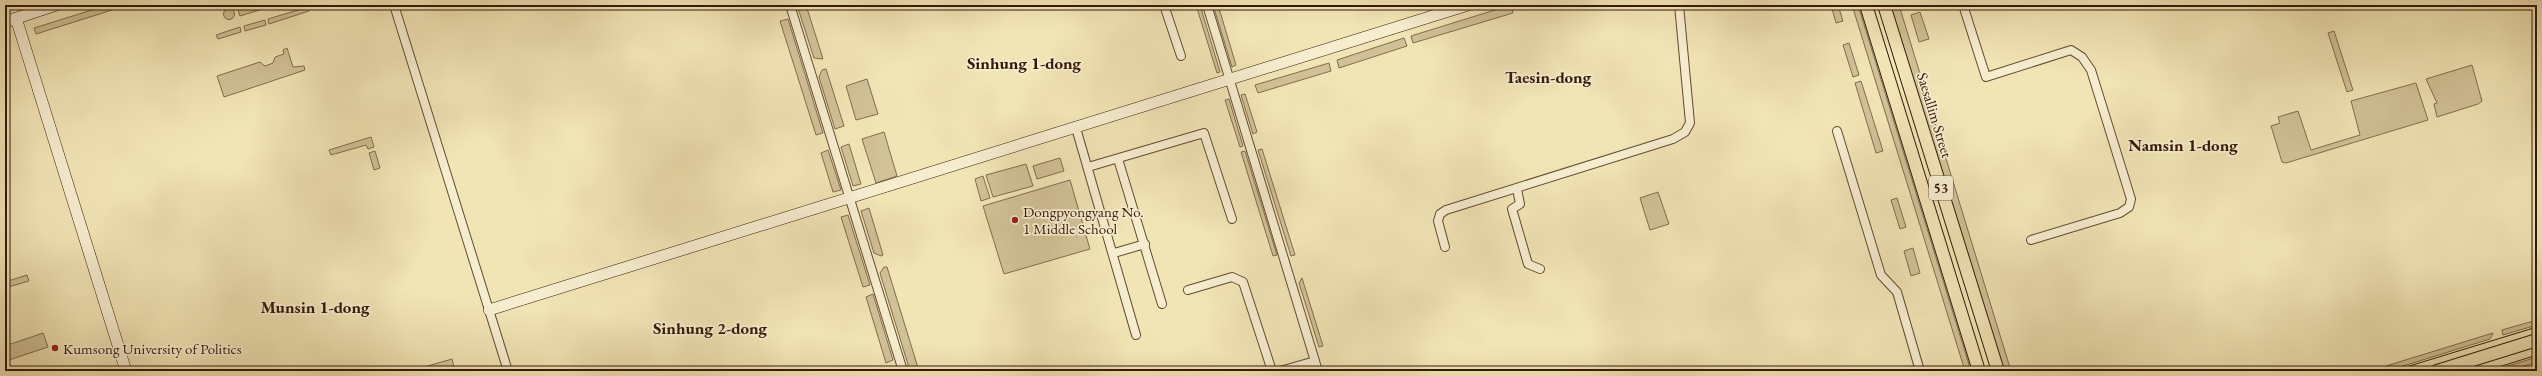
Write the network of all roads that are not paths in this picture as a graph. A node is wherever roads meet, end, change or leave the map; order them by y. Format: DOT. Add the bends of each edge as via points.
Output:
graph roads {
  1 [pos="56,5"];
  2 [pos="394,5"];
  3 [pos="790,5"];
  4 [pos="1164,5"];
  5 [pos="1207,5"];
  6 [pos="1468,5"];
  7 [pos="1679,5"];
  8 [pos="1866,5"];
  9 [pos="1884,5"];
  10 [pos="1963,5"];
  11 [pos="16,18"];
  12 [pos="5,22"];
  13 [pos="1181,56"];
  14 [pos="1231,81"];
  15 [pos="1076,128"];
  16 [pos="1837,131"];
  17 [pos="1118,159"];
  18 [pos="1088,167"];
  19 [pos="1517,189"];
  20 [pos="850,198"];
  21 [pos="1232,219"];
  22 [pos="2031,240"];
  23 [pos="1145,244"];
  24 [pos="1445,247"];
  25 [pos="1114,254"];
  26 [pos="1540,269"];
  27 [pos="1188,290"];
  28 [pos="1162,304"];
  29 [pos="489,310"];
  30 [pos="1136,336"];
  31 [pos="2537,340"];
  32 [pos="1315,361"];
  33 [pos="126,371"];
  34 [pos="508,371"];
  35 [pos="903,371"];
  36 [pos="1272,371"];
  37 [pos="1280,371"];
  38 [pos="1318,371"];
  39 [pos="1920,371"];
  40 [pos="1979,371"];
  41 [pos="1998,371"];
  42 [pos="2437,371"];
  1 -- 11 [label="street"];
  2 -- 29 [label="street"];
  3 -- 20 [label="street"];
  4 -- 13 [label="street"];
  5 -- 14 [label="street"];
  6 -- 14 [label="street"];
  7 -- 19 [label="street" via="1690,124 1684,132 1673,139"];
  8 -- 40 [label="main road, 53"];
  9 -- 41 [label="main road, Saesallim Street / 53"];
  10 -- 22 [label="street" via="1986,77 2071,50 2082,57 2091,70 2131,198 2129,207 2120,213"];
  11 -- 12 [label="street"];
  11 -- 33 [label="street"];
  14 -- 15 [label="street"];
  14 -- 32 [label="street"];
  15 -- 18 [label="street"];
  15 -- 20 [label="street"];
  16 -- 39 [label="street" via="1881,275 1897,292"];
  17 -- 18 [label="street"];
  17 -- 21 [label="street" via="1204,133"];
  17 -- 23 [label="street"];
  18 -- 25 [label="street"];
  19 -- 24 [label="street" via="1440,214 1438,221"];
  19 -- 26 [label="street" via="1520,204 1512,209 1528,264"];
  20 -- 29 [label="street"];
  20 -- 35 [label="street"];
  23 -- 25 [label="street"];
  23 -- 28 [label="street"];
  25 -- 30 [label="street"];
  27 -- 36 [label="street" via="1232,277 1243,282"];
  29 -- 34 [label="street"];
  31 -- 42 [label="main road"];
  32 -- 37 [label="street"];
  32 -- 38 [label="street"];
}
